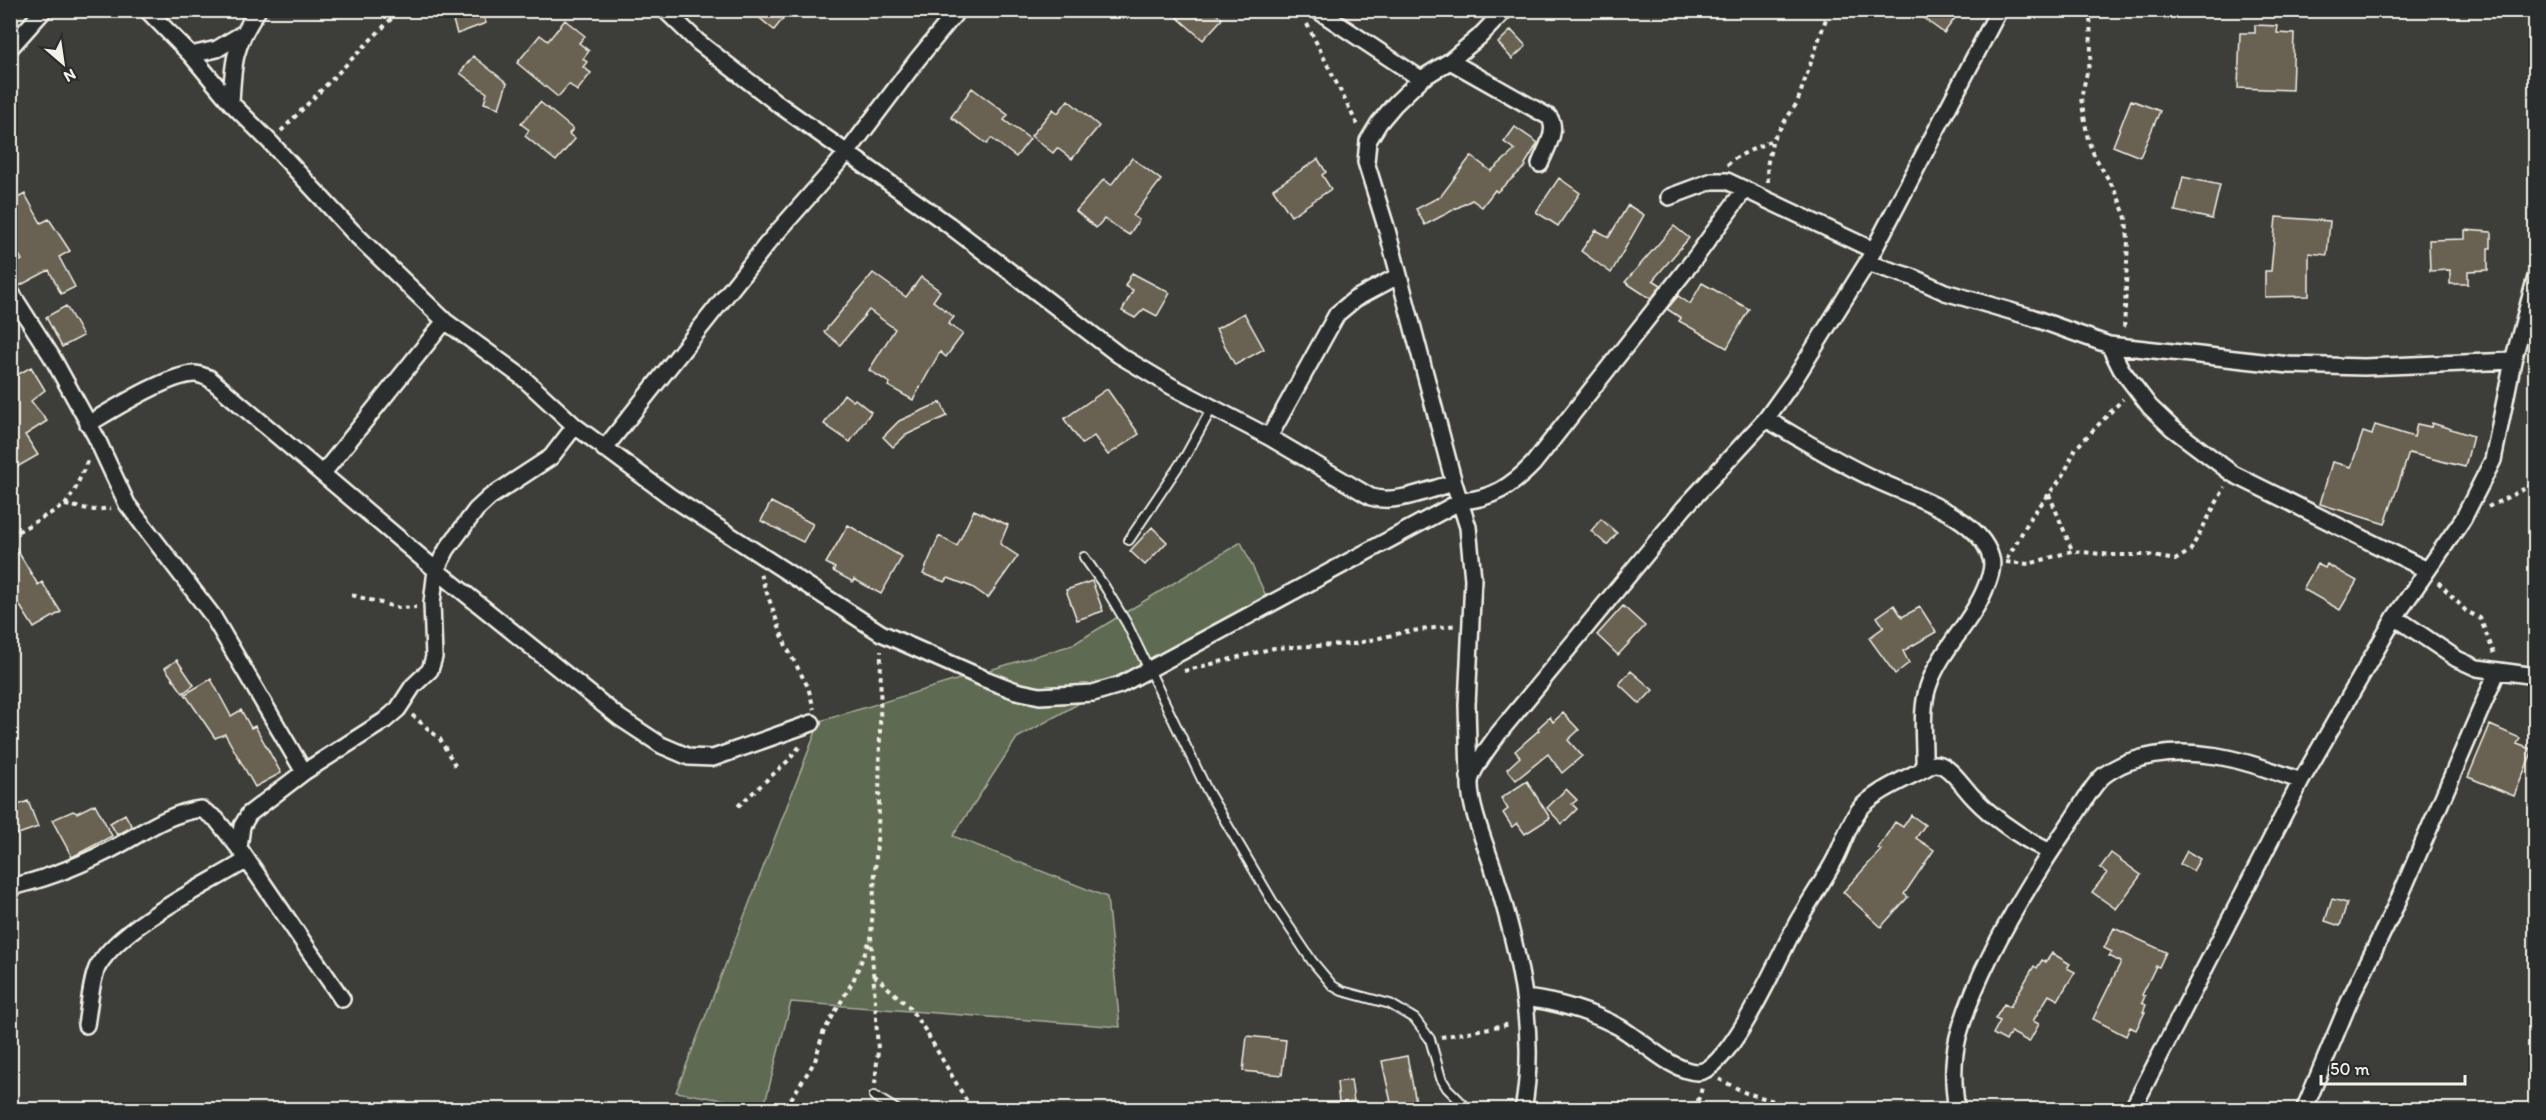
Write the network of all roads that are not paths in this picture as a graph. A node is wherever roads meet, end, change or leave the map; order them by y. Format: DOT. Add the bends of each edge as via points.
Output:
graph roads {
  1 [pos="45,10"];
  2 [pos="147,10"];
  3 [pos="258,10"];
  4 [pos="665,10"];
  5 [pos="958,10"];
  6 [pos="1505,10"];
  7 [pos="1999,10"];
  8 [pos="1311,15"];
  9 [pos="242,34"];
  10 [pos="10,48"];
  11 [pos="191,55"];
  12 [pos="1450,61"];
  13 [pos="1421,79"];
  14 [pos="231,103"];
  15 [pos="847,153"];
  16 [pos="1540,164"];
  17 [pos="1745,189"];
  18 [pos="1669,197"];
  19 [pos="1870,257"];
  20 [pos="1398,276"];
  21 [pos="2535,278"];
  22 [pos="10,291"];
  23 [pos="2531,310"];
  24 [pos="445,321"];
  25 [pos="2117,346"];
  26 [pos="2513,361"];
  27 [pos="1212,408"];
  28 [pos="1766,419"];
  29 [pos="575,426"];
  30 [pos="92,430"];
  31 [pos="1269,437"];
  32 [pos="604,449"];
  33 [pos="323,473"];
  34 [pos="1454,483"];
  35 [pos="1461,501"];
  36 [pos="1129,540"];
  37 [pos="1084,557"];
  38 [pos="436,570"];
  39 [pos="2427,570"];
  40 [pos="2395,618"];
  41 [pos="2501,672"];
  42 [pos="1153,674"];
  43 [pos="2535,676"];
  44 [pos="812,723"];
  45 [pos="1923,769"];
  46 [pos="304,772"];
  47 [pos="2301,781"];
  48 [pos="1469,784"];
  49 [pos="2050,852"];
  50 [pos="243,854"];
  51 [pos="10,887"];
  52 [pos="1525,998"];
  53 [pos="342,999"];
  54 [pos="86,1025"];
  55 [pos="874,1096"];
  56 [pos="897,1110"];
  57 [pos="1469,1110"];
  58 [pos="1523,1110"];
  59 [pos="1957,1110"];
  60 [pos="2132,1110"];
  61 [pos="2304,1110"];
  1 -- 10 [label="street"];
  2 -- 11 [label="street"];
  3 -- 9 [label="street"];
  4 -- 15 [label="street" via="698,42 778,105"];
  5 -- 15 [label="street"];
  6 -- 12 [label="street"];
  7 -- 19 [label="street"];
  8 -- 13 [label="street"];
  9 -- 11 [label="street" via="217,49"];
  9 -- 14 [label="street" via="232,68"];
  11 -- 14 [label="street"];
  12 -- 13 [label="street"];
  12 -- 16 [label="street" via="1549,117 1553,130"];
  13 -- 20 [label="street" via="1395,104 1368,141 1366,162"];
  14 -- 24 [label="street" via="353,232"];
  15 -- 27 [label="street" via="950,225 1119,355"];
  15 -- 32 [label="street" via="767,244"];
  17 -- 18 [label="street" via="1719,180"];
  17 -- 19 [label="street"];
  17 -- 35 [label="street" via="1533,464 1498,493"];
  19 -- 25 [label="street" via="1945,292"];
  19 -- 28 [label="street"];
  20 -- 31 [label="street" via="1355,299 1337,314"];
  20 -- 34 [label="street"];
  21 -- 23 [label="street"];
  22 -- 30 [label="street"];
  23 -- 26 [label="street"];
  24 -- 29 [label="street" via="522,377"];
  24 -- 33 [label="street"];
  25 -- 26 [label="street" via="2289,365 2364,367"];
  25 -- 39 [label="street" via="2133,387 2172,428 2233,474"];
  26 -- 39 [label="street" via="2493,460 2463,519"];
  27 -- 31 [label="street"];
  27 -- 36 [label="lane" via="1186,455"];
  28 -- 45 [label="street" via="1868,477 1961,519 1998,560 1992,566 1985,590 1951,641 1928,687"];
  28 -- 48 [label="street" via="1684,508 1498,734"];
  29 -- 32 [label="street"];
  29 -- 38 [label="street" via="551,457 476,510"];
  30 -- 33 [label="street" via="144,393 196,374 224,388"];
  30 -- 46 [label="street" via="127,504 218,625"];
  31 -- 34 [label="street" via="1381,501"];
  32 -- 42 [label="street" via="670,497 881,633 985,679 1040,696 1093,693"];
  33 -- 38 [label="street"];
  34 -- 35 [label="street"];
  35 -- 42 [label="street" via="1264,606"];
  35 -- 48 [label="street" via="1468,526 1473,579 1467,705"];
  37 -- 42 [label="lane"];
  38 -- 44 [label="street" via="620,718 689,758 713,758"];
  38 -- 46 [label="street" via="432,603 434,663 430,670 384,721"];
  39 -- 40 [label="street"];
  40 -- 41 [label="street" via="2457,658 2477,668"];
  40 -- 47 [label="street"];
  41 -- 43 [label="street"];
  41 -- 61 [label="street" via="2352,995"];
  42 -- 57 [label="lane" via="1207,790 1312,961 1333,986 1390,1004 1423,1028 1444,1083"];
  45 -- 49 [label="street" via="1932,764 1948,769 1996,818"];
  45 -- 52 [label="street" via="1860,809 1740,1030 1714,1066 1703,1072 1670,1062 1620,1028 1580,1009"];
  46 -- 50 [label="street" via="249,814 242,826"];
  47 -- 49 [label="street" via="2239,759 2206,753 2161,754 2126,763 2101,779"];
  47 -- 60 [label="street"];
  48 -- 52 [label="street"];
  49 -- 59 [label="street" via="1972,995 1954,1064"];
  50 -- 51 [label="street" via="216,819 201,809 169,817 74,866"];
  50 -- 53 [label="street"];
  50 -- 54 [label="street" via="112,946 97,968"];
  52 -- 58 [label="street" via="1528,1066"];
  55 -- 56 [label="lane"];
}
